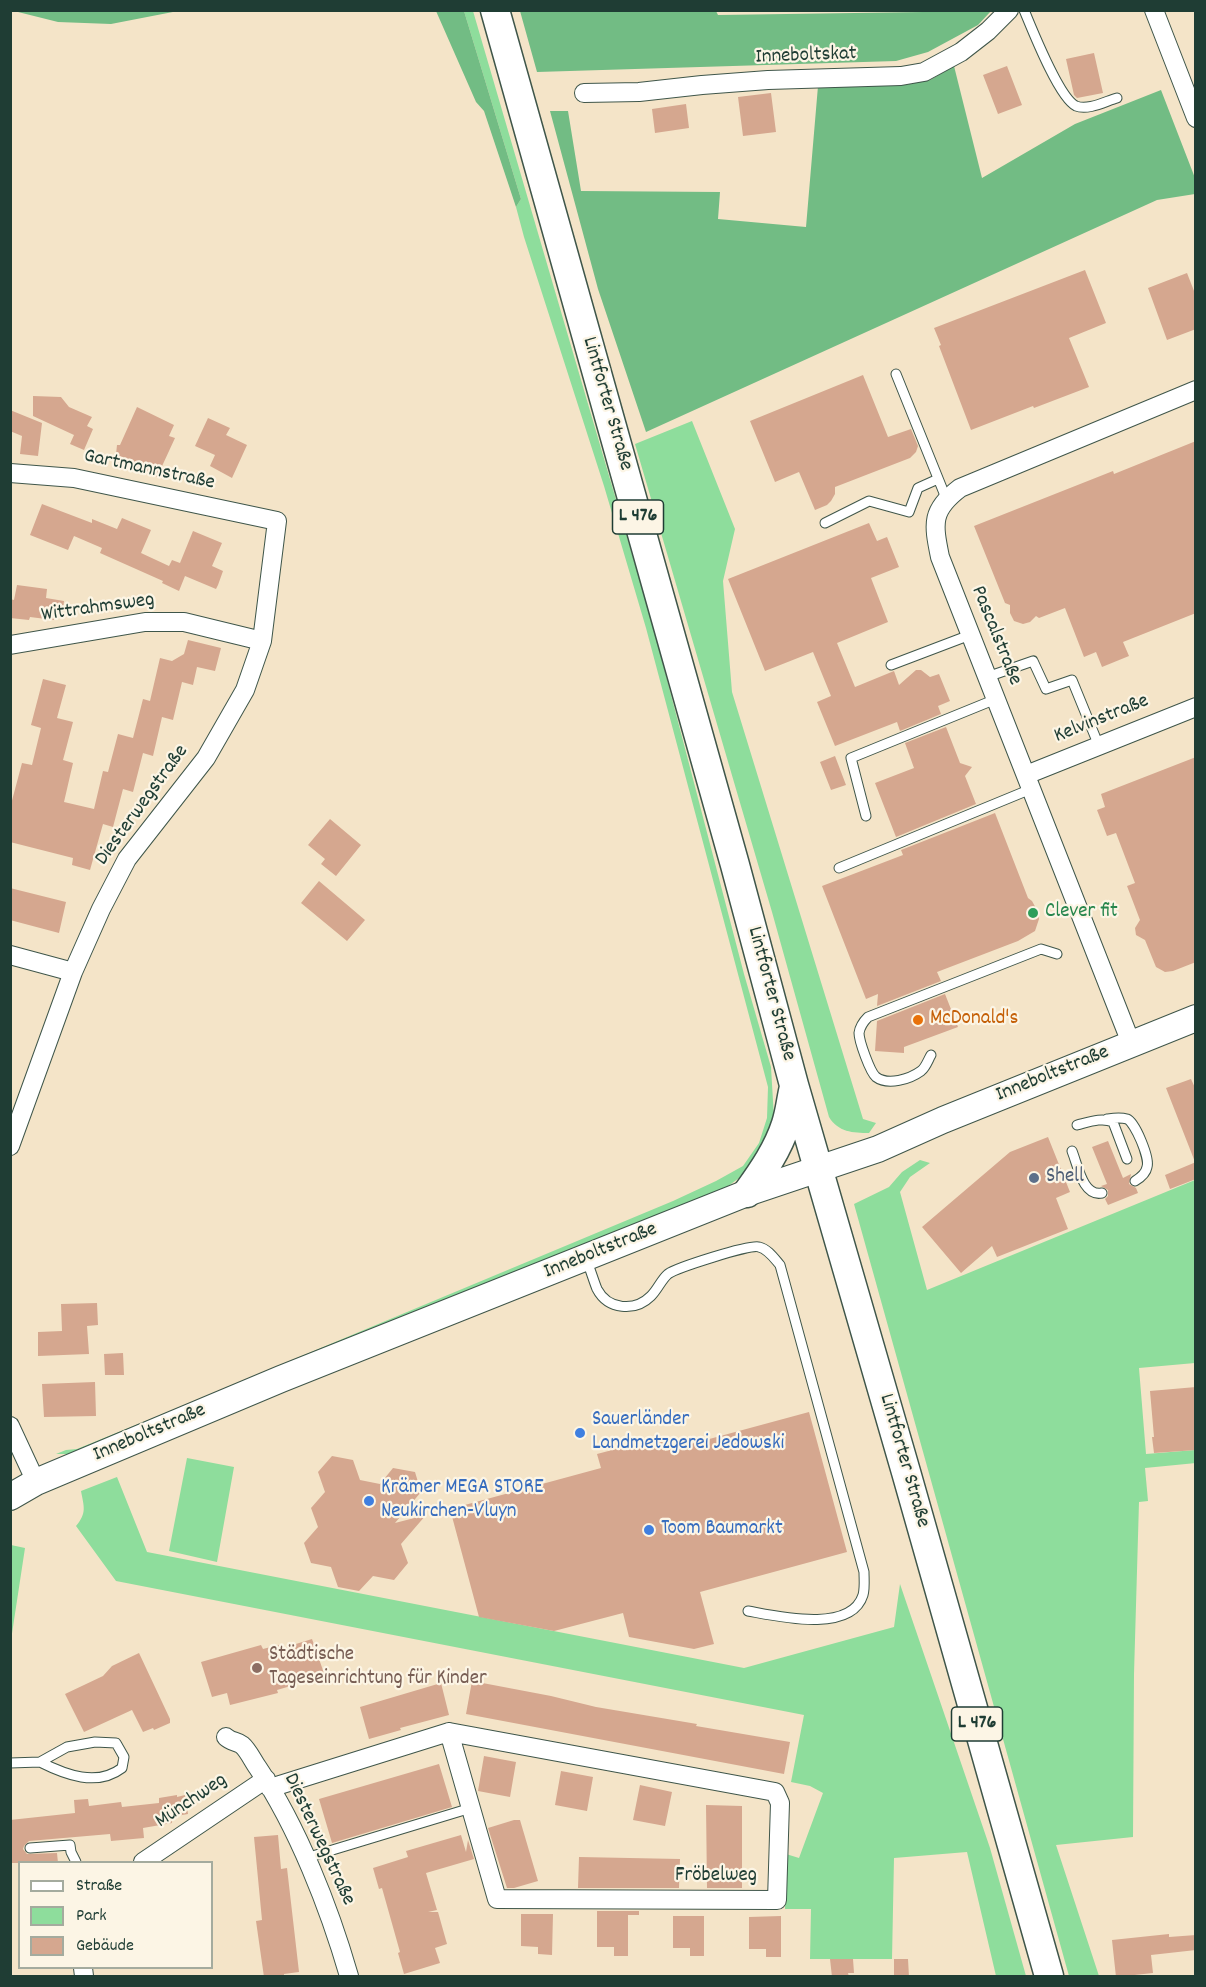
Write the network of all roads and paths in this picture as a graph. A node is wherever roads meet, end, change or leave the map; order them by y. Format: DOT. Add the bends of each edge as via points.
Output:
graph roads {
  1 [pos="495,10"];
  2 [pos="1009,10"];
  3 [pos="1024,10"];
  4 [pos="1154,10"];
  5 [pos="584,93"];
  6 [pos="1117,98"];
  7 [pos="1196,118"];
  8 [pos="896,374"];
  9 [pos="1196,390"];
  10 [pos="10,472"];
  11 [pos="938,479"];
  12 [pos="946,498"];
  13 [pos="278,521"];
  14 [pos="825,523"];
  15 [pos="970,635"];
  16 [pos="262,641"];
  17 [pos="10,645"];
  18 [pos="891,665"];
  19 [pos="987,677"];
  20 [pos="996,699"];
  21 [pos="1196,707"];
  22 [pos="1099,746"];
  23 [pos="1028,782"];
  24 [pos="866,816"];
  25 [pos="839,868"];
  26 [pos="1057,954"];
  27 [pos="10,955"];
  28 [pos="73,972"];
  29 [pos="1196,1018"];
  30 [pos="1131,1043"];
  31 [pos="931,1055"];
  32 [pos="794,1085"];
  33 [pos="15,1118"];
  34 [pos="1107,1119"];
  35 [pos="1077,1125"];
  36 [pos="10,1146"];
  37 [pos="1072,1151"];
  38 [pos="1127,1159"];
  39 [pos="819,1169"];
  40 [pos="1135,1181"];
  41 [pos="747,1193"];
  42 [pos="1102,1193"];
  43 [pos="586,1259"];
  44 [pos="10,1426"];
  45 [pos="36,1482"];
  46 [pos="10,1497"];
  47 [pos="748,1611"];
  48 [pos="449,1732"];
  49 [pos="226,1737"];
  50 [pos="40,1762"];
  51 [pos="10,1763"];
  52 [pos="268,1784"];
  53 [pos="471,1808"];
  54 [pos="30,1848"];
  55 [pos="306,1858"];
  56 [pos="75,1861"];
  57 [pos="146,1861"];
  58 [pos="349,1977"];
  59 [pos="1049,1977"];
  1 -- 32 [label="main road, Lintforter Straße / L 476"];
  2 -- 5 [label="street, Inneboltskat" via="961,52 924,72"];
  3 -- 6 [label="lane" via="1051,71 1071,102 1084,107"];
  4 -- 7 [label="street"];
  8 -- 11 [label="lane"];
  9 -- 12 [label="street" via="960,488"];
  10 -- 13 [label="street, Gartmannstraße" via="74,478"];
  11 -- 12 [label="lane"];
  11 -- 14 [label="lane" via="918,488 909,512 869,501"];
  12 -- 15 [label="street, Pascalstraße" via="936,513 935,536"];
  13 -- 16 [label="street, Diesterwegstraße"];
  15 -- 18 [label="lane"];
  15 -- 19 [label="street, Pascalstraße"];
  16 -- 17 [label="street, Wittrahmsweg" via="183,622 145,622"];
  16 -- 28 [label="street, Diesterwegstraße" via="245,690 206,758 127,859"];
  19 -- 20 [label="street, Pascalstraße"];
  19 -- 22 [label="lane" via="1033,661 1046,689 1072,680"];
  20 -- 23 [label="street, Pascalstraße"];
  20 -- 24 [label="lane" via="850,758"];
  21 -- 22 [label="street, Kelvinstraße"];
  22 -- 23 [label="street, Kelvinstraße"];
  23 -- 25 [label="lane"];
  23 -- 30 [label="street, Pascalstraße"];
  26 -- 31 [label="lane" via="1041,949 862,1022 859,1036 872,1073 879,1079 895,1081 912,1076"];
  27 -- 28 [label="street"];
  28 -- 33 [label="street, Diesterwegstraße"];
  29 -- 30 [label="street, Inneboltstraße"];
  30 -- 39 [label="street, Inneboltstraße" via="878,1149"];
  32 -- 39 [label="main road, Lintforter Straße / L 476"];
  32 -- 41 [label="main road" via="778,1144"];
  33 -- 36 [label="street, Diesterwegstraße"];
  34 -- 35 [label="lane"];
  34 -- 38 [label="lane" via="1113,1122"];
  34 -- 40 [label="lane" via="1128,1119 1134,1124 1148,1160 1148,1167"];
  37 -- 42 [label="lane" via="1086,1187 1090,1192"];
  39 -- 41 [label="street, Inneboltstraße"];
  39 -- 59 [label="main road, Lintforter Straße / L 476"];
  41 -- 43 [label="street, Inneboltstraße"];
  43 -- 45 [label="street, Inneboltstraße" via="281,1379"];
  43 -- 47 [label="lane" via="598,1291 615,1305 624,1307 642,1303 670,1272 742,1248 759,1246 780,1265 861,1560 864,1586 858,1604 837,1617 792,1619"];
  44 -- 45 [label="street"];
  45 -- 46 [label="street, Inneboltstraße"];
  48 -- 52 [label="street, Fröbelweg"];
  48 -- 53 [label="street, Fröbelweg"];
  48 -- 53 [label="street, Fröbelweg" via="775,1792 780,1803 777,1900 497,1899"];
  49 -- 52 [label="street, Diesterwegstraße" via="243,1746"];
  50 -- 50 [label="lane" via="67,1747 95,1742 116,1743 124,1757 122,1768 99,1778 76,1777"];
  50 -- 51 [label="lane"];
  52 -- 55 [label="street, Diesterwegstraße"];
  52 -- 57 [label="street, Münchweg"];
  53 -- 55 [label="lane"];
  54 -- 56 [label="lane" via="70,1845"];
  55 -- 58 [label="street, Diesterwegstraße" via="336,1930"];
}
